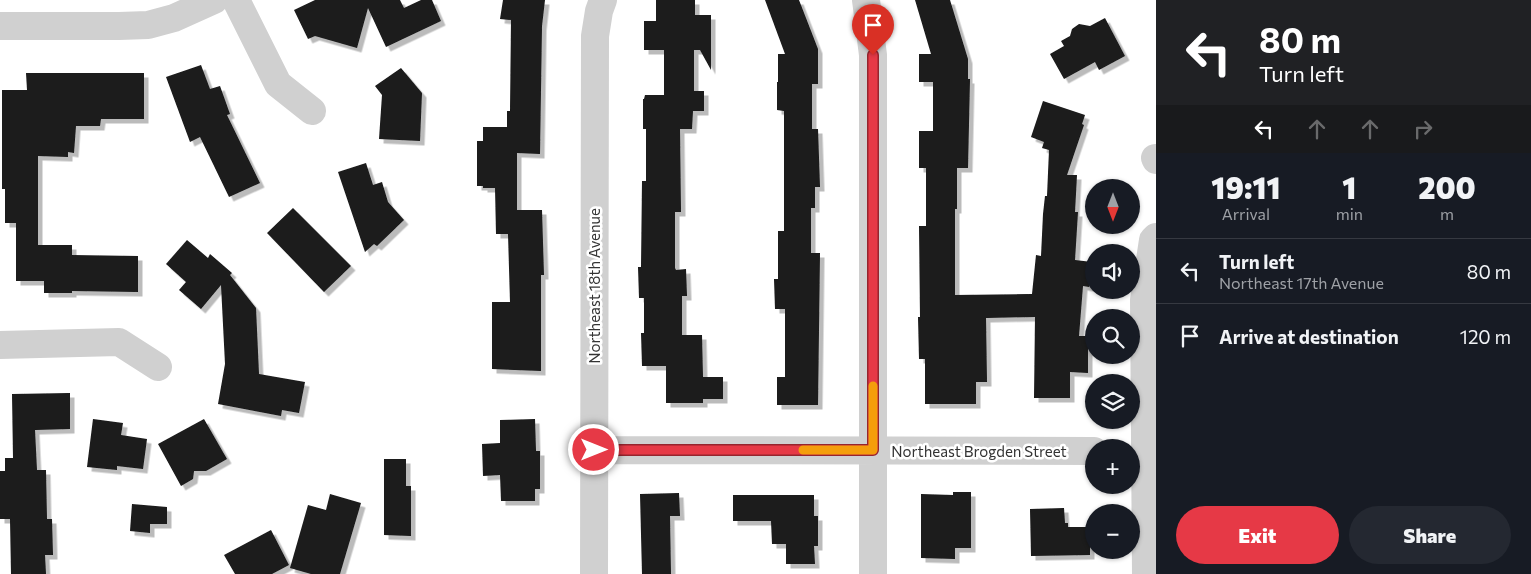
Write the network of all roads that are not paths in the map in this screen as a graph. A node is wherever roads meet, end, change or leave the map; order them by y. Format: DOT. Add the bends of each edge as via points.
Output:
graph roads {
  1 [pos="214,0"];
  2 [pos="236,0"];
  3 [pos="603,0"];
  4 [pos="866,0"];
  5 [pos="0,26"];
  6 [pos="312,111"];
  7 [pos="1156,237"];
  8 [pos="0,345"];
  9 [pos="158,367"];
  10 [pos="1138,439"];
  11 [pos="594,450"];
  12 [pos="873,450"];
  13 [pos="1085,451"];
  14 [pos="1140,481"];
  15 [pos="594,574"];
  16 [pos="873,574"];
  17 [pos="1146,574"];
  1 -- 5 [label="street" via="174,18 148,25"];
  2 -- 6 [label="street" via="278,84"];
  3 -- 11 [label="street, Northeast 18th Avenue" via="596,36"];
  4 -- 12 [label="street" via="873,55"];
  7 -- 10 [label="street" via="1144,300"];
  8 -- 9 [label="street" via="119,342"];
  11 -- 12 [label="street, Northeast Brogden Street"];
  11 -- 15 [label="street, Northeast 18th Avenue"];
  12 -- 13 [label="street, Northeast Brogden Street"];
  12 -- 16 [label="street"];
  14 -- 17 [label="street"];
}
